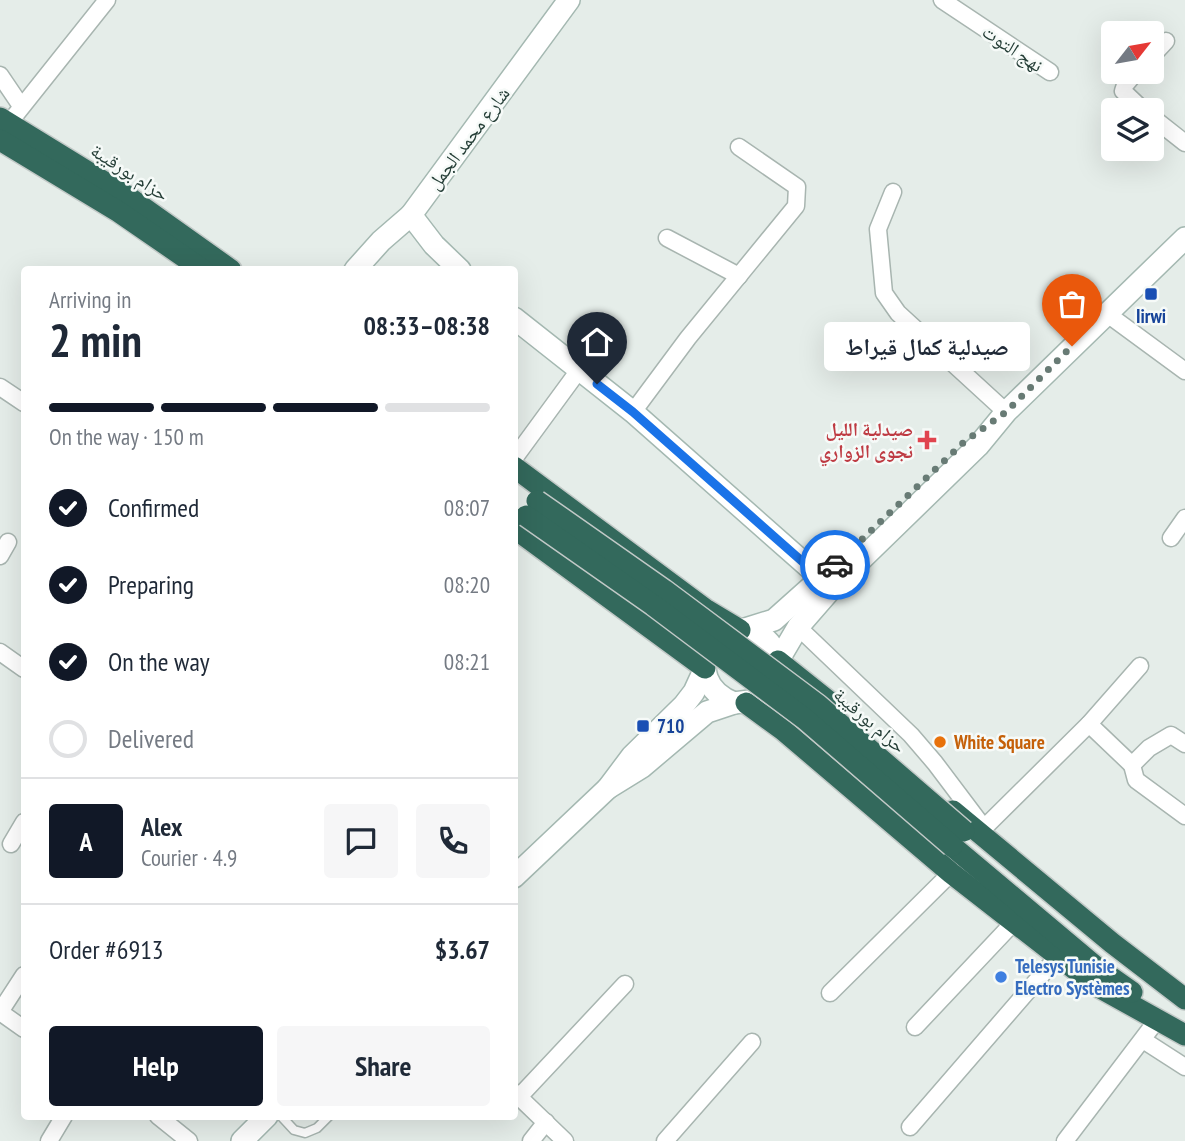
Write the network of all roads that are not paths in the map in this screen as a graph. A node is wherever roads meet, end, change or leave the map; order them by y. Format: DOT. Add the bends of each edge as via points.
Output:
graph roads {
  1 [pos="107,0"];
  2 [pos="569,0"];
  3 [pos="942,0"];
  4 [pos="1050,72"];
  5 [pos="0,75"];
  6 [pos="1126,84"];
  7 [pos="1130,98"];
  8 [pos="8,122"];
  9 [pos="1164,126"];
  10 [pos="1185,143"];
  11 [pos="738,147"];
  12 [pos="893,192"];
  13 [pos="411,215"];
  14 [pos="667,238"];
  15 [pos="1185,238"];
  16 [pos="197,266"];
  17 [pos="225,266"];
  18 [pos="359,266"];
  19 [pos="456,266"];
  20 [pos="739,276"];
  21 [pos="1106,313"];
  22 [pos="518,321"];
  23 [pos="579,370"];
  24 [pos="1185,372"];
  25 [pos="3,395"];
  26 [pos="21,402"];
  27 [pos="633,412"];
  28 [pos="1006,412"];
  29 [pos="518,457"];
  30 [pos="518,463"];
  31 [pos="523,513"];
  32 [pos="1185,518"];
  33 [pos="1171,538"];
  34 [pos="821,578"];
  35 [pos="798,627"];
  36 [pos="743,629"];
  37 [pos="0,652"];
  38 [pos="778,661"];
  39 [pos="1140,666"];
  40 [pos="21,667"];
  41 [pos="705,667"];
  42 [pos="740,703"];
  43 [pos="1089,724"];
  44 [pos="1185,744"];
  45 [pos="1132,765"];
  46 [pos="608,788"];
  47 [pos="1185,816"];
  48 [pos="21,827"];
  49 [pos="969,835"];
  50 [pos="11,844"];
  51 [pos="518,873"];
  52 [pos="951,873"];
  53 [pos="1014,922"];
  54 [pos="1058,956"];
  55 [pos="21,980"];
  56 [pos="625,984"];
  57 [pos="830,993"];
  58 [pos="1185,999"];
  59 [pos="1185,1006"];
  60 [pos="0,1012"];
  61 [pos="1157,1020"];
  62 [pos="21,1027"];
  63 [pos="915,1027"];
  64 [pos="1185,1028"];
  65 [pos="1185,1035"];
  66 [pos="1143,1040"];
  67 [pos="752,1042"];
  68 [pos="1185,1067"];
  69 [pos="518,1094"];
  70 [pos="518,1096"];
  71 [pos="62,1120"];
  72 [pos="163,1120"];
  73 [pos="263,1120"];
  74 [pos="285,1120"];
  75 [pos="324,1120"];
  76 [pos="546,1122"];
  77 [pos="910,1127"];
  78 [pos="49,1141"];
  79 [pos="189,1141"];
  80 [pos="242,1141"];
  81 [pos="531,1141"];
  82 [pos="565,1141"];
  83 [pos="665,1141"];
  84 [pos="1065,1141"];
  1 -- 8 [label="street"];
  2 -- 13 [label="main road, شارع محمد الجمل"];
  3 -- 4 [label="street, نهج التوت"];
  5 -- 8 [label="street"];
  6 -- 7 [label="street" via="1123,91"];
  8 -- 16 [label="highway, حزام بورقيبة" via="119,212"];
  8 -- 17 [label="highway, حزام بورقيبة"];
  9 -- 10 [label="street"];
  11 -- 20 [label="street" via="797,187 796,206"];
  12 -- 28 [label="street" via="878,229 884,293 898,313"];
  13 -- 18 [label="main road, شارع محمد الجمل"];
  13 -- 19 [label="main road"];
  14 -- 20 [label="street"];
  15 -- 21 [label="main road"];
  20 -- 27 [label="street"];
  21 -- 24 [label="street"];
  21 -- 28 [label="main road"];
  22 -- 23 [label="main road"];
  23 -- 27 [label="main road"];
  23 -- 29 [label="street"];
  25 -- 26 [label="street"];
  27 -- 34 [label="main road"];
  28 -- 34 [label="main road" via="964,442"];
  28 -- 35 [label="main road" via="978,446"];
  30 -- 36 [label="highway" via="705,609"];
  31 -- 41 [label="highway"];
  31 -- 49 [label="highway, bridge"];
  32 -- 33 [label="street"];
  34 -- 36 [label="main road" via="774,620"];
  35 -- 38 [label="main road"];
  35 -- 49 [label="street" via="911,734 935,763"];
  36 -- 38 [label="main road" via="768,640"];
  36 -- 41 [label="main road" via="721,635 706,655"];
  37 -- 40 [label="street"];
  38 -- 42 [label="main road" via="778,673 767,694"];
  38 -- 49 [label="highway" via="823,696"];
  39 -- 43 [label="street"];
  41 -- 42 [label="main road" via="714,691"];
  41 -- 46 [label="main road" via="684,705 632,755"];
  42 -- 46 [label="main road" via="707,712 642,767"];
  42 -- 52 [label="highway" via="783,730"];
  43 -- 45 [label="street"];
  43 -- 49 [label="street"];
  44 -- 45 [label="street" via="1171,734"];
  45 -- 47 [label="street" via="1136,780"];
  46 -- 51 [label="main road"];
  48 -- 50 [label="street"];
  49 -- 58 [label="highway"];
  49 -- 59 [label="highway" via="1107,954"];
  49 -- 64 [label="highway" via="1095,966"];
  52 -- 53 [label="highway"];
  52 -- 57 [label="street"];
  53 -- 54 [label="highway"];
  53 -- 63 [label="street"];
  54 -- 61 [label="highway" via="1095,985"];
  54 -- 77 [label="street"];
  55 -- 60 [label="street"];
  56 -- 69 [label="street"];
  60 -- 62 [label="street"];
  61 -- 65 [label="highway"];
  61 -- 66 [label="street"];
  66 -- 68 [label="street"];
  66 -- 84 [label="street"];
  67 -- 83 [label="street"];
  70 -- 76 [label="street"];
  71 -- 78 [label="street"];
  72 -- 79 [label="street"];
  73 -- 80 [label="main road"];
  74 -- 75 [label="lane" via="302,1133"];
  76 -- 81 [label="street"];
  76 -- 82 [label="street"];
}
